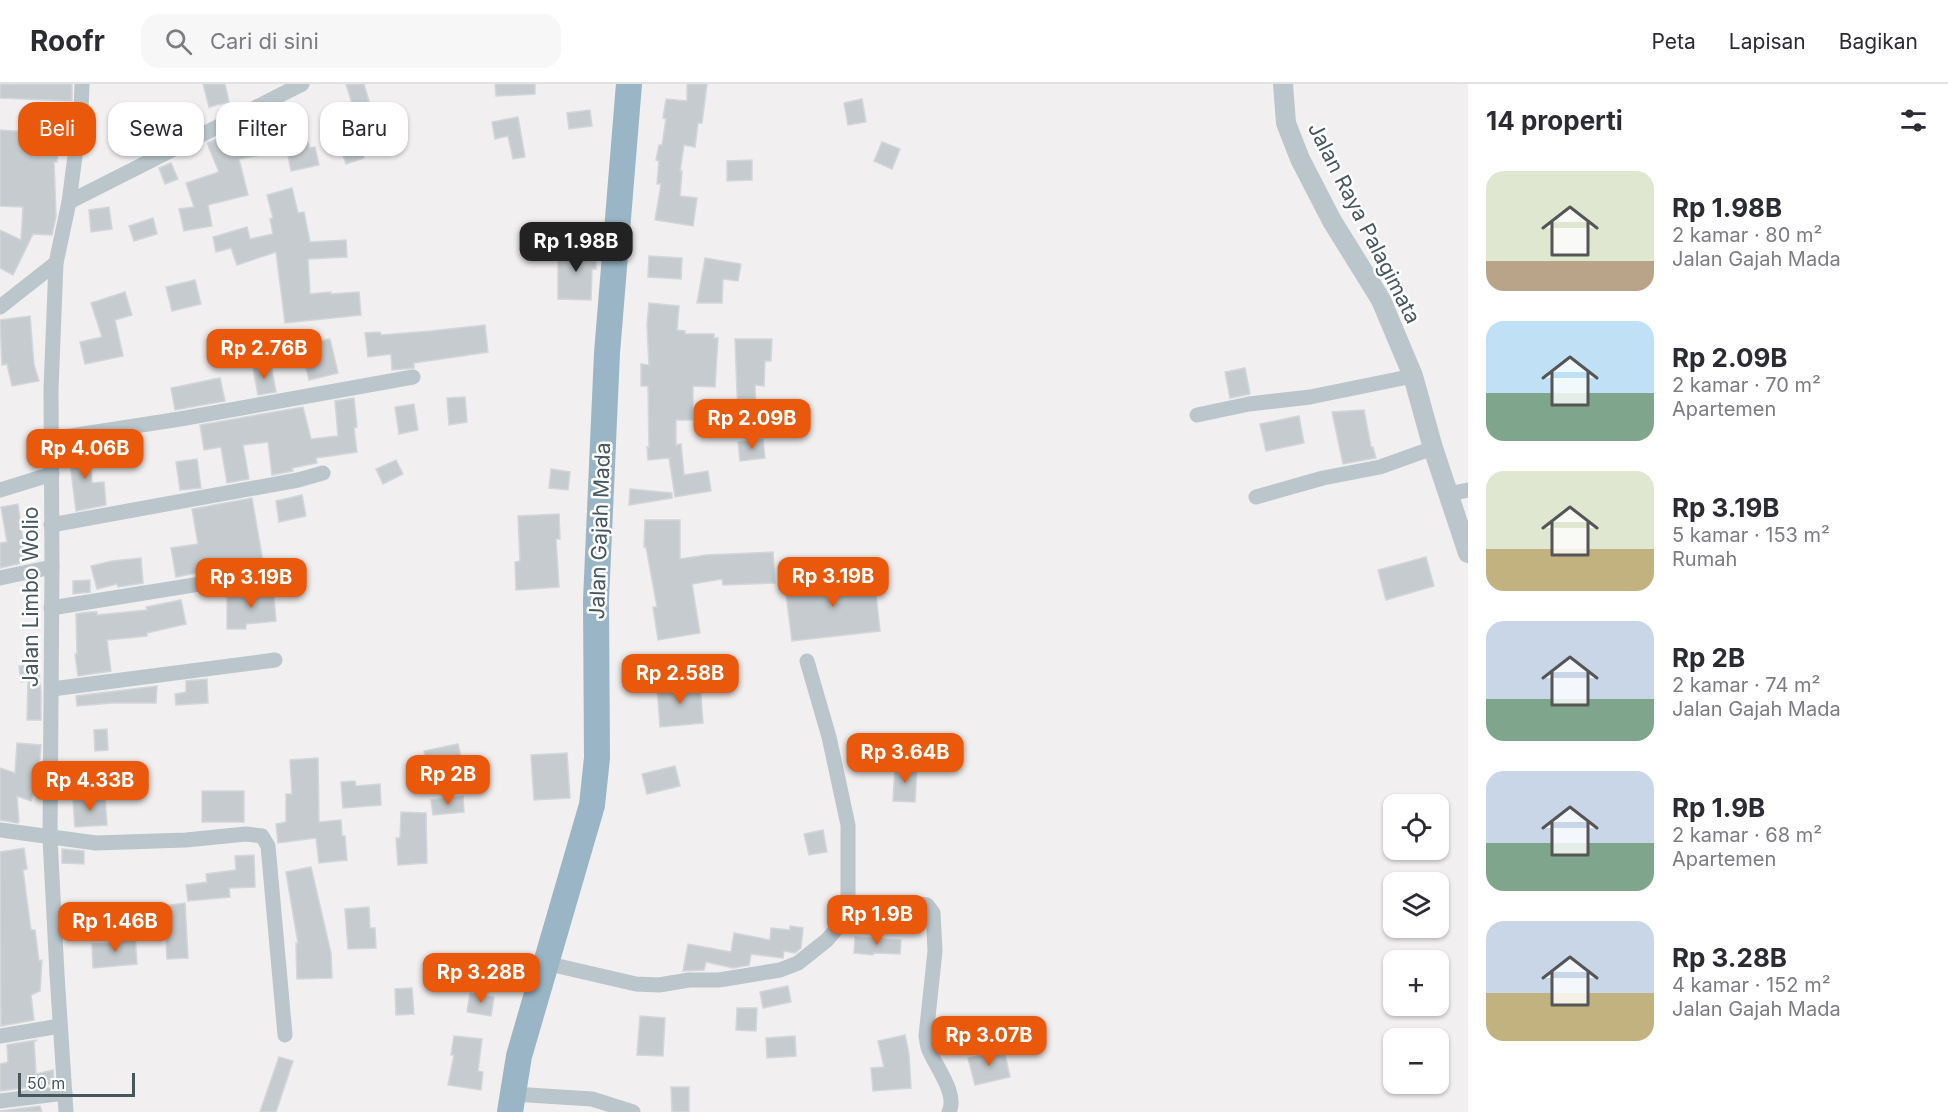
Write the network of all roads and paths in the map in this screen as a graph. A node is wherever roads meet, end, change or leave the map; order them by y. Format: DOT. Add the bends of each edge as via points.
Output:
graph roads {
  1 [pos="82,84"];
  2 [pos="303,84"];
  3 [pos="629,84"];
  4 [pos="1283,84"];
  5 [pos="69,202"];
  6 [pos="56,263"];
  7 [pos="0,307"];
  8 [pos="1413,376"];
  9 [pos="413,377"];
  10 [pos="1197,415"];
  11 [pos="51,439"];
  12 [pos="1433,448"];
  13 [pos="323,473"];
  14 [pos="52,474"];
  15 [pos="0,490"];
  16 [pos="1468,490"];
  17 [pos="1448,494"];
  18 [pos="1256,496"];
  19 [pos="51,525"];
  20 [pos="1468,553"];
  21 [pos="52,567"];
  22 [pos="287,570"];
  23 [pos="0,578"];
  24 [pos="51,608"];
  25 [pos="275,660"];
  26 [pos="807,661"];
  27 [pos="52,689"];
  28 [pos="0,830"];
  29 [pos="51,837"];
  30 [pos="837,928"];
  31 [pos="545,963"];
  32 [pos="60,1026"];
  33 [pos="285,1035"];
  34 [pos="0,1036"];
  35 [pos="65,1093"];
  36 [pos="0,1101"];
  37 [pos="511,1103"];
  38 [pos="66,1112"];
  39 [pos="633,1112"];
  40 [pos="949,1112"];
  1 -- 5 [label="street, Jalan Limbo Wolio"];
  2 -- 5 [label="street"];
  3 -- 31 [label="highway, Jalan Gajah Mada" via="607,353 596,600 597,758 592,805"];
  4 -- 8 [label="street, Jalan Raya Palagimata" via="1286,123 1300,159 1332,221 1381,300"];
  5 -- 6 [label="street, Jalan Limbo Wolio"];
  6 -- 7 [label="street"];
  6 -- 11 [label="street, Jalan Limbo Wolio"];
  8 -- 10 [label="street"];
  8 -- 12 [label="street, Jalan Raya Palagimata"];
  9 -- 11 [label="street"];
  11 -- 14 [label="street, Jalan Limbo Wolio"];
  12 -- 17 [label="street, Jalan Raya Palagimata"];
  12 -- 18 [label="street" via="1380,467"];
  13 -- 19 [label="street"];
  14 -- 15 [label="street"];
  14 -- 19 [label="street, Jalan Limbo Wolio"];
  16 -- 17 [label="street"];
  17 -- 20 [label="street, Jalan Raya Palagimata"];
  19 -- 21 [label="street, Jalan Limbo Wolio"];
  21 -- 23 [label="street"];
  21 -- 24 [label="street, Jalan Limbo Wolio"];
  22 -- 24 [label="street"];
  24 -- 27 [label="street, Jalan Limbo Wolio"];
  25 -- 27 [label="street"];
  26 -- 30 [label="street" via="848,825 848,897"];
  27 -- 29 [label="street, Jalan Limbo Wolio"];
  28 -- 29 [label="street"];
  29 -- 32 [label="street, Jalan Limbo Wolio"];
  29 -- 33 [label="street" via="123,843 262,836 268,846"];
  30 -- 31 [label="street" via="798,963 780,970 719,980 647,986"];
  30 -- 40 [label="street" via="886,907 912,903 927,905 933,913 935,951 926,1036 952,1102"];
  31 -- 37 [label="highway, Jalan Gajah Mada" via="519,1056"];
  32 -- 34 [label="street"];
  32 -- 35 [label="street, Jalan Limbo Wolio"];
  35 -- 36 [label="street"];
  35 -- 38 [label="street, Jalan Limbo Wolio"];
  37 -- 39 [label="street" via="592,1099"];
}
